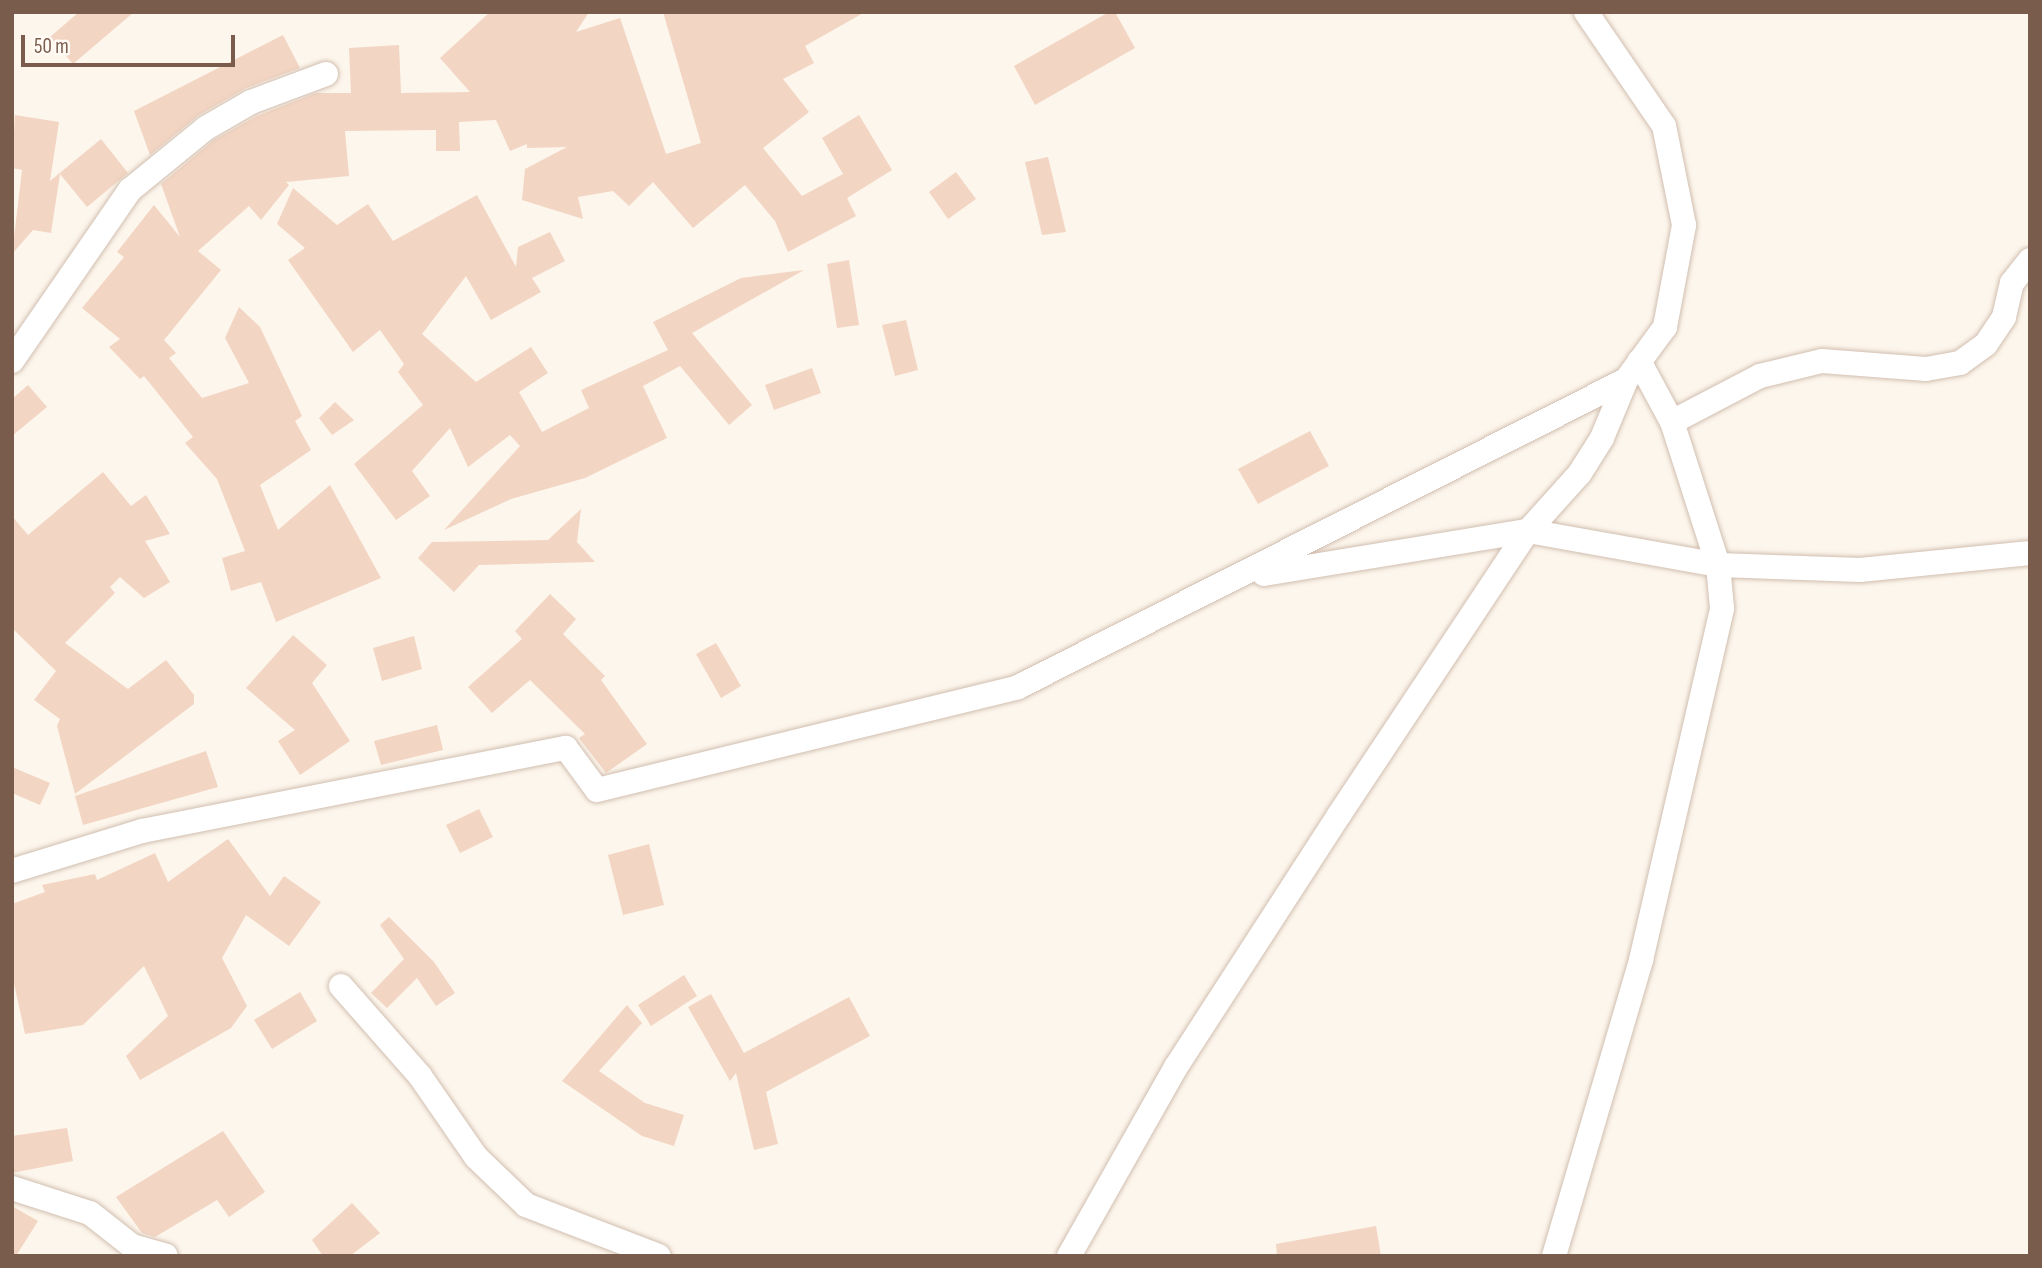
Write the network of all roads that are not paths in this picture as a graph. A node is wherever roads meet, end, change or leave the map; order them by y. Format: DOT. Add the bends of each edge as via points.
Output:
graph roads {
  1 [pos="1586,12"];
  2 [pos="326,74"];
  3 [pos="2030,260"];
  4 [pos="12,361"];
  5 [pos="1632,370"];
  6 [pos="1672,422"];
  7 [pos="1528,531"];
  8 [pos="2030,554"];
  9 [pos="1718,565"];
  10 [pos="1242,577"];
  11 [pos="14,867"];
  12 [pos="341,986"];
  13 [pos="12,1188"];
  14 [pos="166,1256"];
  15 [pos="659,1256"];
  16 [pos="1069,1256"];
  17 [pos="1554,1256"];
  1 -- 5 [label="street" via="1664,126 1685,225 1665,327"];
  2 -- 4 [label="street" via="251,102 206,128 130,190"];
  3 -- 6 [label="street" via="2012,283 2004,317 1986,344 1960,363 1926,369 1822,361 1760,376"];
  5 -- 6 [label="street"];
  5 -- 7 [label="street" via="1602,438 1580,473"];
  5 -- 10 [label="street"];
  6 -- 9 [label="street"];
  7 -- 9 [label="street"];
  7 -- 10 [label="street"];
  7 -- 16 [label="street" via="1176,1067"];
  8 -- 9 [label="street" via="1860,570"];
  9 -- 17 [label="street" via="1722,608 1641,960"];
  10 -- 11 [label="street" via="1018,687 597,790 566,748 142,831"];
  12 -- 15 [label="street" via="420,1076 476,1157 526,1205"];
  13 -- 14 [label="street" via="90,1213 132,1246"];
}
